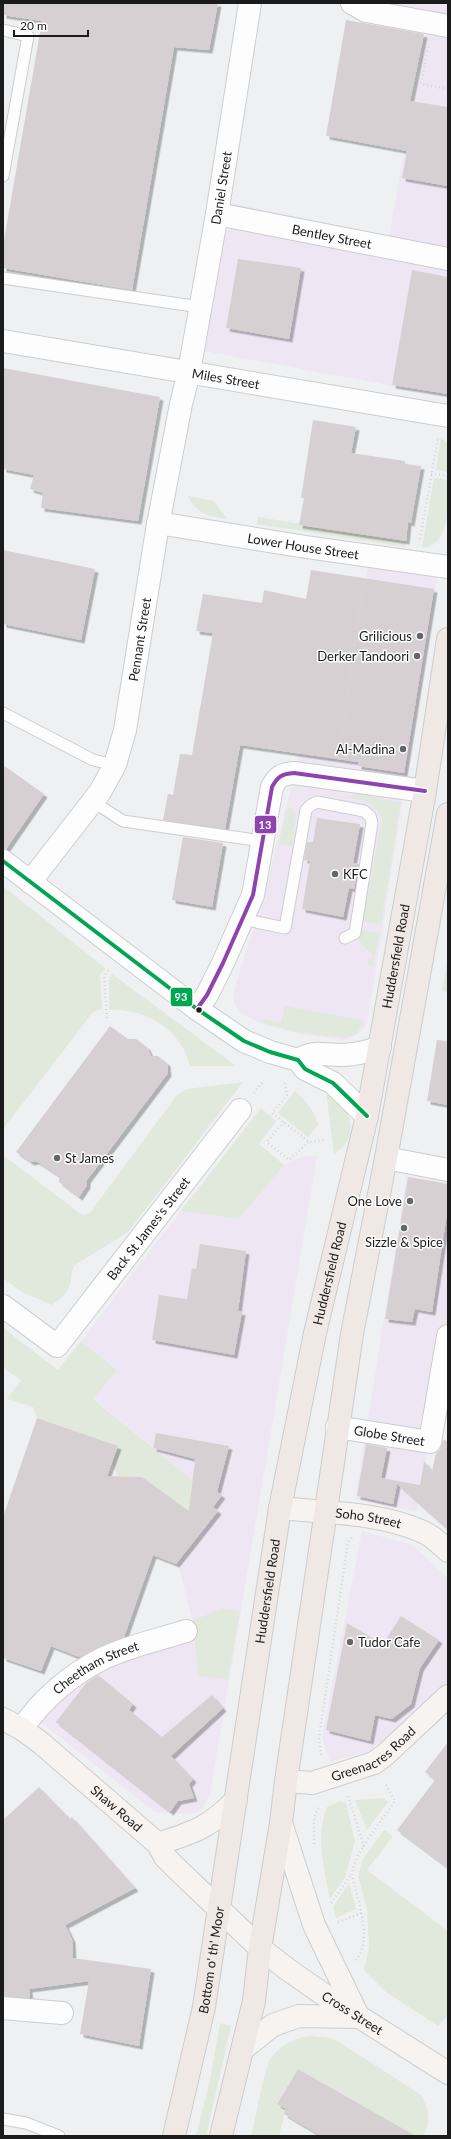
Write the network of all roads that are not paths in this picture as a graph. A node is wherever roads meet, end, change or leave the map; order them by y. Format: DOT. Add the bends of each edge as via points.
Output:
graph roads {
  1 [pos="250,3"];
  2 [pos="352,3"];
  3 [pos="448,26"];
  4 [pos="3,30"];
  5 [pos="3,176"];
  6 [pos="216,214"];
  7 [pos="442,258"];
  8 [pos="3,278"];
  9 [pos="200,307"];
  10 [pos="3,341"];
  11 [pos="189,372"];
  12 [pos="443,424"];
  13 [pos="158,522"];
  14 [pos="448,567"];
  15 [pos="448,639"];
  16 [pos="3,713"];
  17 [pos="114,765"];
  18 [pos="424,791"];
  19 [pos="92,801"];
  20 [pos="448,814"];
  21 [pos="262,841"];
  22 [pos="3,861"];
  23 [pos="30,882"];
  24 [pos="242,919"];
  25 [pos="345,938"];
  26 [pos="197,1008"];
  27 [pos="380,1047"];
  28 [pos="298,1060"];
  29 [pos="240,1110"];
  30 [pos="367,1116"];
  31 [pos="386,1158"];
  32 [pos="448,1170"];
  33 [pos="3,1306"];
  34 [pos="448,1336"];
  35 [pos="338,1427"];
  36 [pos="280,1508"];
  37 [pos="325,1512"];
  38 [pos="448,1551"];
  39 [pos="186,1631"];
  40 [pos="448,1696"];
  41 [pos="3,1719"];
  42 [pos="22,1729"];
  43 [pos="286,1781"];
  44 [pos="236,1800"];
  45 [pos="281,1823"];
  46 [pos="158,1844"];
  47 [pos="219,1909"];
  48 [pos="260,1948"];
  49 [pos="3,2008"];
  50 [pos="62,2013"];
  51 [pos="358,2017"];
  52 [pos="243,2049"];
  53 [pos="448,2073"];
  54 [pos="3,2119"];
  55 [pos="59,2136"];
  56 [pos="174,2136"];
  57 [pos="221,2136"];
  1 -- 6 [label="street, Daniel Street"];
  2 -- 3 [label="street" via="377,14"];
  4 -- 5 [label="lane" via="28,36"];
  6 -- 7 [label="street, Bentley Street"];
  6 -- 9 [label="street, Daniel Street"];
  8 -- 9 [label="lane"];
  9 -- 11 [label="street, Daniel Street"];
  10 -- 11 [label="street, Miles Street"];
  11 -- 12 [label="street, Miles Street"];
  11 -- 13 [label="street, Pennant Street"];
  13 -- 14 [label="street, Lower House Street" via="306,547"];
  13 -- 17 [label="street, Pennant Street" via="128,715"];
  15 -- 18 [label="main road, Huddersfield Road"];
  16 -- 17 [label="lane" via="93,760"];
  17 -- 19 [label="street, Pennant Street"];
  18 -- 21 [label="street" via="294,773 282,774 272,787"];
  18 -- 27 [label="main road, Huddersfield Road"];
  19 -- 21 [label="lane" via="123,821"];
  19 -- 23 [label="street, Pennant Street"];
  20 -- 31 [label="main road, Huddersfield Road"];
  21 -- 24 [label="street" via="253,895"];
  22 -- 23 [label="street"];
  23 -- 26 [label="street"];
  24 -- 25 [label="lane" via="285,928 306,810 317,802 364,811 370,816 372,823 355,933"];
  24 -- 26 [label="street" via="211,987"];
  26 -- 28 [label="street" via="244,1041"];
  27 -- 28 [label="street" via="365,1053 310,1053"];
  27 -- 30 [label="main road, Huddersfield Road"];
  28 -- 30 [label="street" via="306,1069 333,1083"];
  29 -- 33 [label="street, Back St James's Street" via="57,1346"];
  30 -- 36 [label="main road, Huddersfield Road" via="315,1333"];
  31 -- 32 [label="street"];
  31 -- 35 [label="main road, Huddersfield Road" via="352,1334"];
  34 -- 35 [label="street, Globe Street" via="430,1442"];
  35 -- 37 [label="main road, Huddersfield Road"];
  36 -- 37 [label="main road, Soho Street"];
  36 -- 44 [label="main road, Huddersfield Road"];
  37 -- 38 [label="main road, Soho Street" via="375,1518 404,1525 422,1531"];
  37 -- 43 [label="main road, Huddersfield Road"];
  39 -- 42 [label="street, Cheetham Street" via="102,1659 82,1671 35,1710"];
  40 -- 43 [label="main road, Greenacres Road" via="374,1763 312,1783"];
  41 -- 42 [label="main road, Shaw Road"];
  42 -- 46 [label="main road, Shaw Road"];
  43 -- 45 [label="main road, Huddersfield Road"];
  44 -- 46 [label="main road" via="220,1816 196,1832"];
  44 -- 47 [label="main road, Huddersfield Road"];
  45 -- 48 [label="main road, Huddersfield Road"];
  45 -- 51 [label="main road" via="314,1925"];
  46 -- 47 [label="main road, Shaw Road" via="165,1857"];
  47 -- 48 [label="main road, Bottom o' th' Moor"];
  47 -- 56 [label="main road, Bottom o' th' Moor" via="203,2012"];
  48 -- 51 [label="main road, Cross Street"];
  48 -- 52 [label="main road" via="254,2001"];
  49 -- 50 [label="street"];
  51 -- 52 [label="main road" via="299,2016 273,2026"];
  51 -- 53 [label="main road, Cross Street"];
  52 -- 57 [label="main road"];
  54 -- 55 [label="lane" via="26,2123"];
}
